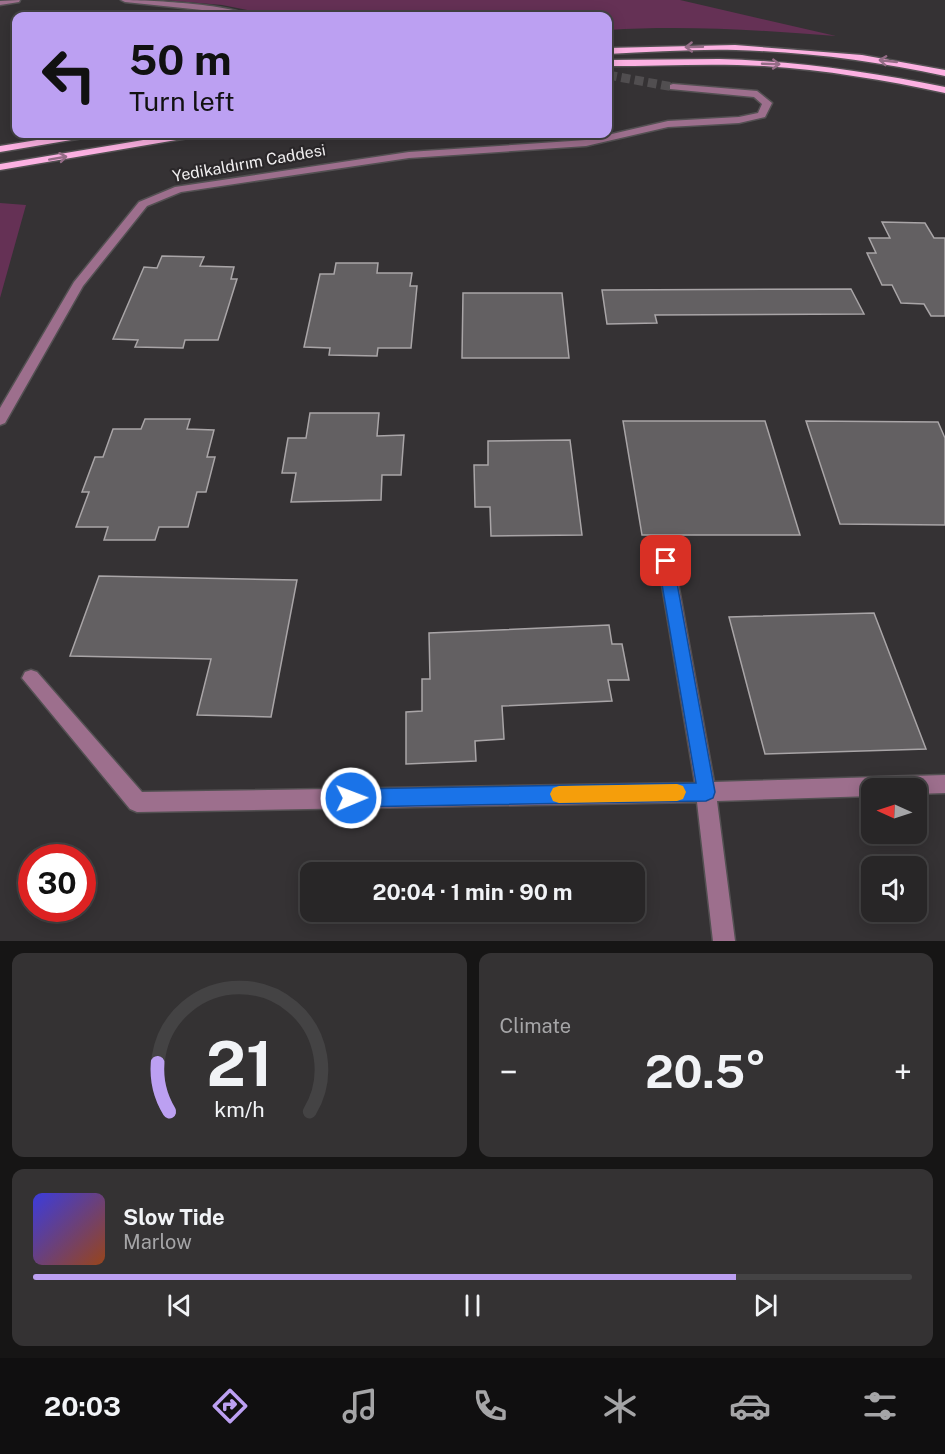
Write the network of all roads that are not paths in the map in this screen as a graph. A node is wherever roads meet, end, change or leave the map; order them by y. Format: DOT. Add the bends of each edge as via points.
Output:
graph roads {
  1 [pos="16,0"];
  2 [pos="125,0"];
  3 [pos="0,3"];
  4 [pos="224,12"];
  5 [pos="612,51"];
  6 [pos="612,63"];
  7 [pos="945,73"];
  8 [pos="673,87"];
  9 [pos="945,90"];
  10 [pos="612,137"];
  11 [pos="68,138"];
  12 [pos="170,138"];
  13 [pos="608,138"];
  14 [pos="0,149"];
  15 [pos="0,167"];
  16 [pos="0,420"];
  17 [pos="666,561"];
  18 [pos="31,678"];
  19 [pos="945,784"];
  20 [pos="706,792"];
  21 [pos="724,941"];
  1 -- 3 [label="street"];
  2 -- 4 [label="street"];
  7 -- 5 [label="main road, one-way" via="900,63 743,46"];
  6 -- 9 [label="main road, one-way" via="787,65"];
  8 -- 10 [label="street, Yedikaldırım Caddesi" via="757,94 767,103 762,115 668,124"];
  11 -- 14 [label="main road"];
  15 -- 12 [label="main road, one-way"];
  13 -- 16 [label="street, Yedikaldırım Caddesi" via="586,143 409,155 179,189 143,204 78,285"];
  17 -- 20 [label="street"];
  18 -- 20 [label="street" via="138,802"];
  19 -- 20 [label="street"];
  20 -- 21 [label="street"];
}
